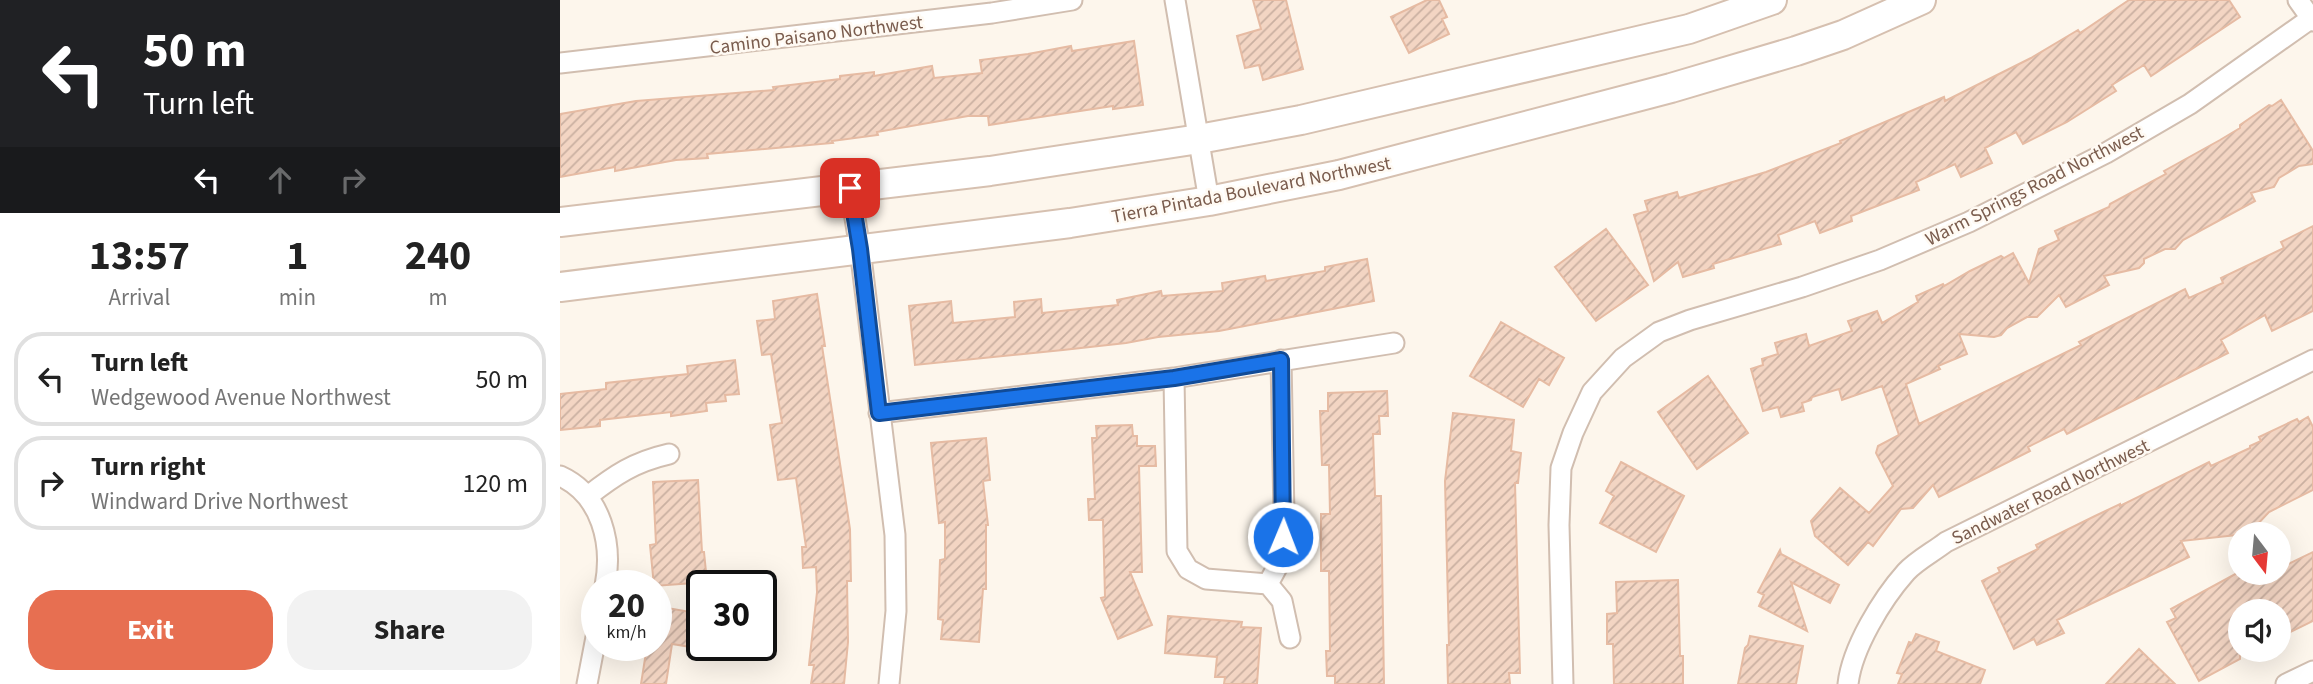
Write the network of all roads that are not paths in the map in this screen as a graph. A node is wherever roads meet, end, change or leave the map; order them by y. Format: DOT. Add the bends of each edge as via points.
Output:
graph roads {
  1 [pos="1072,0"];
  2 [pos="1175,0"];
  3 [pos="1772,0"];
  4 [pos="1921,0"];
  5 [pos="2298,0"];
  6 [pos="2313,19"];
  7 [pos="560,63"];
  8 [pos="1199,139"];
  9 [pos="850,188"];
  10 [pos="1209,201"];
  11 [pos="560,222"];
  12 [pos="860,249"];
  13 [pos="560,287"];
  14 [pos="1394,343"];
  15 [pos="1281,360"];
  16 [pos="2313,360"];
  17 [pos="1174,378"];
  18 [pos="879,413"];
  19 [pos="669,454"];
  20 [pos="560,477"];
  21 [pos="588,496"];
  22 [pos="606,570"];
  23 [pos="1268,584"];
  24 [pos="1290,638"];
  25 [pos="591,661"];
  26 [pos="2313,671"];
  27 [pos="587,684"];
  28 [pos="889,684"];
  29 [pos="1563,684"];
  30 [pos="1848,684"];
  31 [pos="2286,684"];
  1 -- 7 [label="street, Camino Paisano Northwest"];
  2 -- 8 [label="street"];
  3 -- 8 [label="main road" via="1689,29 1301,120"];
  4 -- 10 [label="main road, Tierra Pintada Boulevard Northwest" via="1843,35 1671,88 1377,166"];
  5 -- 6 [label="street"];
  6 -- 29 [label="street, Warm Springs Road Northwest" via="2190,104 2106,153 1969,222 1880,260 1659,332 1623,358 1591,392 1561,468"];
  8 -- 9 [label="main road"];
  8 -- 10 [label="street"];
  9 -- 11 [label="main road"];
  9 -- 12 [label="street"];
  10 -- 12 [label="main road, Tierra Pintada Boulevard Northwest"];
  12 -- 13 [label="main road, Tierra Pintada Boulevard Northwest"];
  12 -- 18 [label="street"];
  14 -- 15 [label="street"];
  15 -- 17 [label="street"];
  15 -- 23 [label="street" via="1282,558"];
  16 -- 30 [label="street, Sandwater Road Northwest" via="1946,542 1908,570 1875,614"];
  17 -- 18 [label="street"];
  17 -- 23 [label="street" via="1177,551 1188,569 1206,579"];
  18 -- 28 [label="street" via="895,535 896,611"];
  19 -- 21 [label="street" via="643,460 616,474"];
  20 -- 21 [label="street"];
  21 -- 22 [label="street" via="602,518"];
  23 -- 24 [label="street" via="1282,601"];
  25 -- 27 [label="street"];
  26 -- 31 [label="street"];
}
